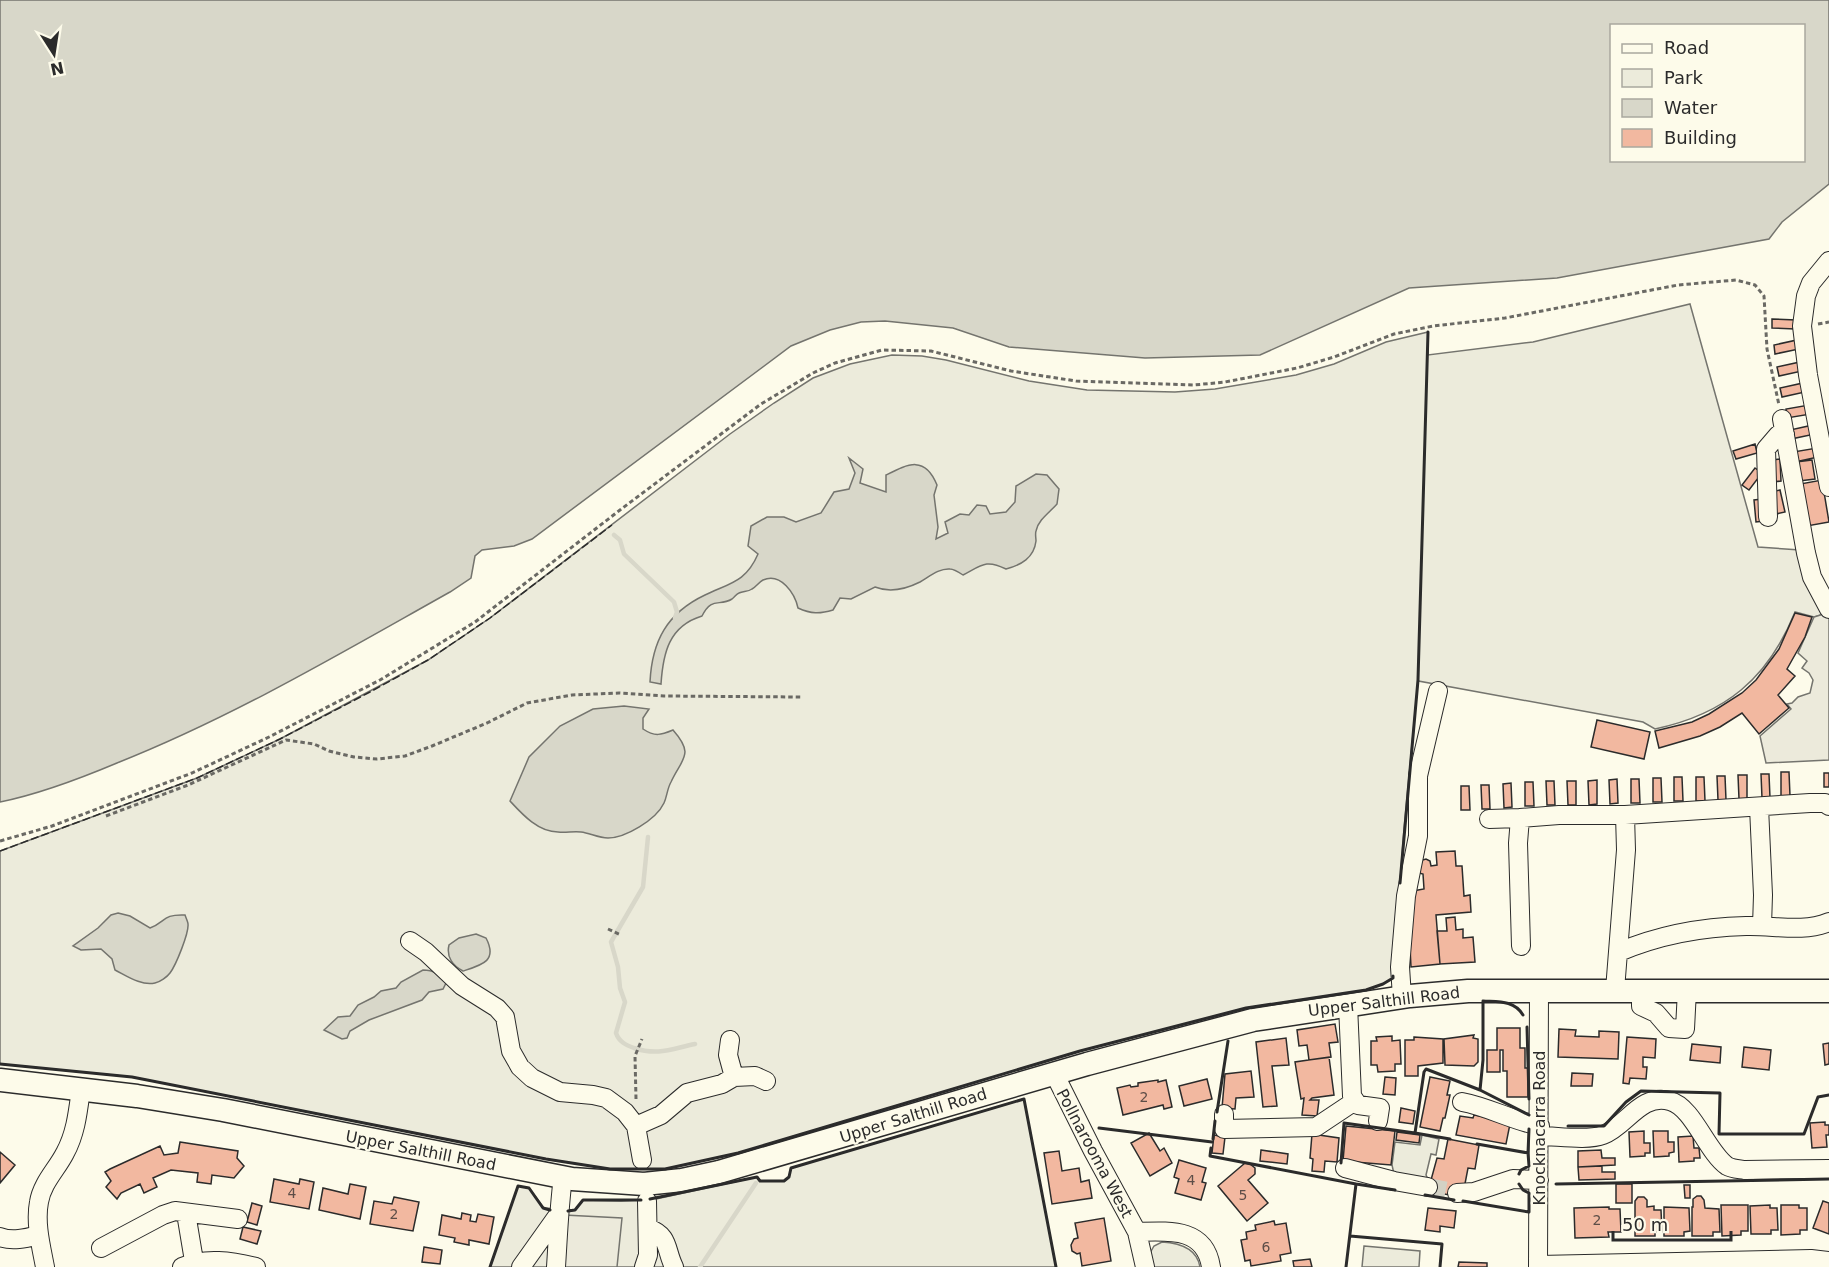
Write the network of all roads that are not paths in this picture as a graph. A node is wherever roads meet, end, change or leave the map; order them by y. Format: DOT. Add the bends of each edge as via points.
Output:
graph roads {
  1 [pos="1829,261"];
  2 [pos="1824,423"];
  3 [pos="1829,487"];
  4 [pos="1768,517"];
  5 [pos="1829,609"];
  6 [pos="1438,691"];
  7 [pos="1829,806"];
  8 [pos="1759,807"];
  9 [pos="1625,815"];
  10 [pos="1520,818"];
  11 [pos="1489,819"];
  12 [pos="1829,922"];
  13 [pos="1762,926"];
  14 [pos="410,941"];
  15 [pos="1521,946"];
  16 [pos="1619,952"];
  17 [pos="1539,990"];
  18 [pos="1615,990"];
  19 [pos="1641,990"];
  20 [pos="1687,990"];
  21 [pos="1829,991"];
  22 [pos="1402,997"];
  23 [pos="1348,1005"];
  24 [pos="730,1040"];
  25 [pos="1054,1073"];
  26 [pos="734,1077"];
  27 [pos="0,1080"];
  28 [pos="765,1081"];
  29 [pos="81,1089"];
  30 [pos="1355,1101"];
  31 [pos="1462,1101"];
  32 [pos="1224,1114"];
  33 [pos="1378,1121"];
  34 [pos="636,1126"];
  35 [pos="1540,1131"];
  36 [pos="642,1161"];
  37 [pos="1345,1168"];
  38 [pos="1829,1168"];
  39 [pos="563,1178"];
  40 [pos="1539,1180"];
  41 [pos="1428,1187"];
  42 [pos="1457,1192"];
  43 [pos="646,1201"];
  44 [pos="186,1213"];
  45 [pos="558,1215"];
  46 [pos="238,1219"];
  47 [pos="648,1228"];
  48 [pos="1137,1232"];
  49 [pos="39,1235"];
  50 [pos="0,1237"];
  51 [pos="101,1248"];
  52 [pos="671,1261"];
  53 [pos="1829,1261"];
  54 [pos="188,1264"];
  55 [pos="646,1264"];
  56 [pos="1539,1266"];
  57 [pos="45,1267"];
  58 [pos="256,1267"];
  59 [pos="521,1267"];
  60 [pos="556,1267"];
  61 [pos="1145,1267"];
  62 [pos="1210,1267"];
  1 -- 2 [label="street" via="1811,284 1802,310 1808,375"];
  2 -- 3 [label="street"];
  4 -- 5 [label="street" via="1766,449 1784,426 1808,561"];
  6 -- 22 [label="street" via="1418,776 1418,836 1406,896 1400,967"];
  7 -- 8 [label="street" via="1810,803"];
  8 -- 9 [label="street"];
  8 -- 13 [label="street"];
  9 -- 10 [label="street"];
  9 -- 16 [label="street"];
  10 -- 11 [label="street"];
  10 -- 15 [label="street"];
  12 -- 13 [label="street" via="1808,928"];
  13 -- 16 [label="street" via="1674,933"];
  14 -- 34 [label="street" via="462,986 497,1008 505,1017 511,1051 532,1078 560,1092 606,1098 626,1112"];
  16 -- 18 [label="street"];
  17 -- 18 [label="main road, Upper Salthill Road"];
  17 -- 22 [label="main road, Upper Salthill Road"];
  17 -- 35 [label="street, Knocknacarra Road"];
  18 -- 19 [label="main road, Upper Salthill Road"];
  19 -- 20 [label="main road, Upper Salthill Road"];
  19 -- 20 [label="street" via="1641,1006 1656,1013 1669,1028 1685,1029"];
  20 -- 21 [label="main road, Upper Salthill Road"];
  22 -- 23 [label="main road, Upper Salthill Road"];
  23 -- 25 [label="main road, Upper Salthill Road" via="1252,1020"];
  23 -- 30 [label="street" via="1350,1079"];
  24 -- 26 [label="street" via="728,1055"];
  25 -- 39 [label="main road, Upper Salthill Road" via="792,1152 682,1180 624,1184"];
  25 -- 48 [label="street, Pollnarooma West"];
  26 -- 28 [label="street" via="755,1076"];
  26 -- 34 [label="street" via="687,1093 661,1115"];
  27 -- 29 [label="main road, Upper Salthill Road"];
  29 -- 39 [label="main road, Upper Salthill Road" via="223,1110"];
  29 -- 49 [label="street" via="73,1135 41,1195"];
  30 -- 32 [label="street" via="1316,1127 1224,1129"];
  30 -- 33 [label="street" via="1358,1105 1380,1108"];
  31 -- 35 [label="street" via="1484,1106"];
  34 -- 36 [label="street"];
  35 -- 38 [label="street" via="1602,1135 1637,1108 1665,1100 1683,1109 1725,1164 1733,1168"];
  35 -- 40 [label="street, Knocknacarra Road"];
  37 -- 41 [label="street"];
  39 -- 45 [label="street"];
  40 -- 42 [label="street" via="1513,1179 1474,1192"];
  40 -- 56 [label="street, Knocknacarra Road"];
  43 -- 47 [label="street"];
  44 -- 46 [label="street"];
  44 -- 51 [label="street" via="163,1215"];
  44 -- 54 [label="street"];
  45 -- 59 [label="street"];
  45 -- 60 [label="street"];
  47 -- 52 [label="street" via="667,1242"];
  47 -- 55 [label="street"];
  48 -- 61 [label="street, Pollnarooma West"];
  48 -- 62 [label="street, Pollnarooma West" via="1168,1231 1192,1237 1204,1249"];
  49 -- 50 [label="street"];
  49 -- 57 [label="street"];
  52 -- 55 [label="street" via="660,1259"];
  53 -- 56 [label="street"];
  54 -- 58 [label="street" via="207,1260"];
}
